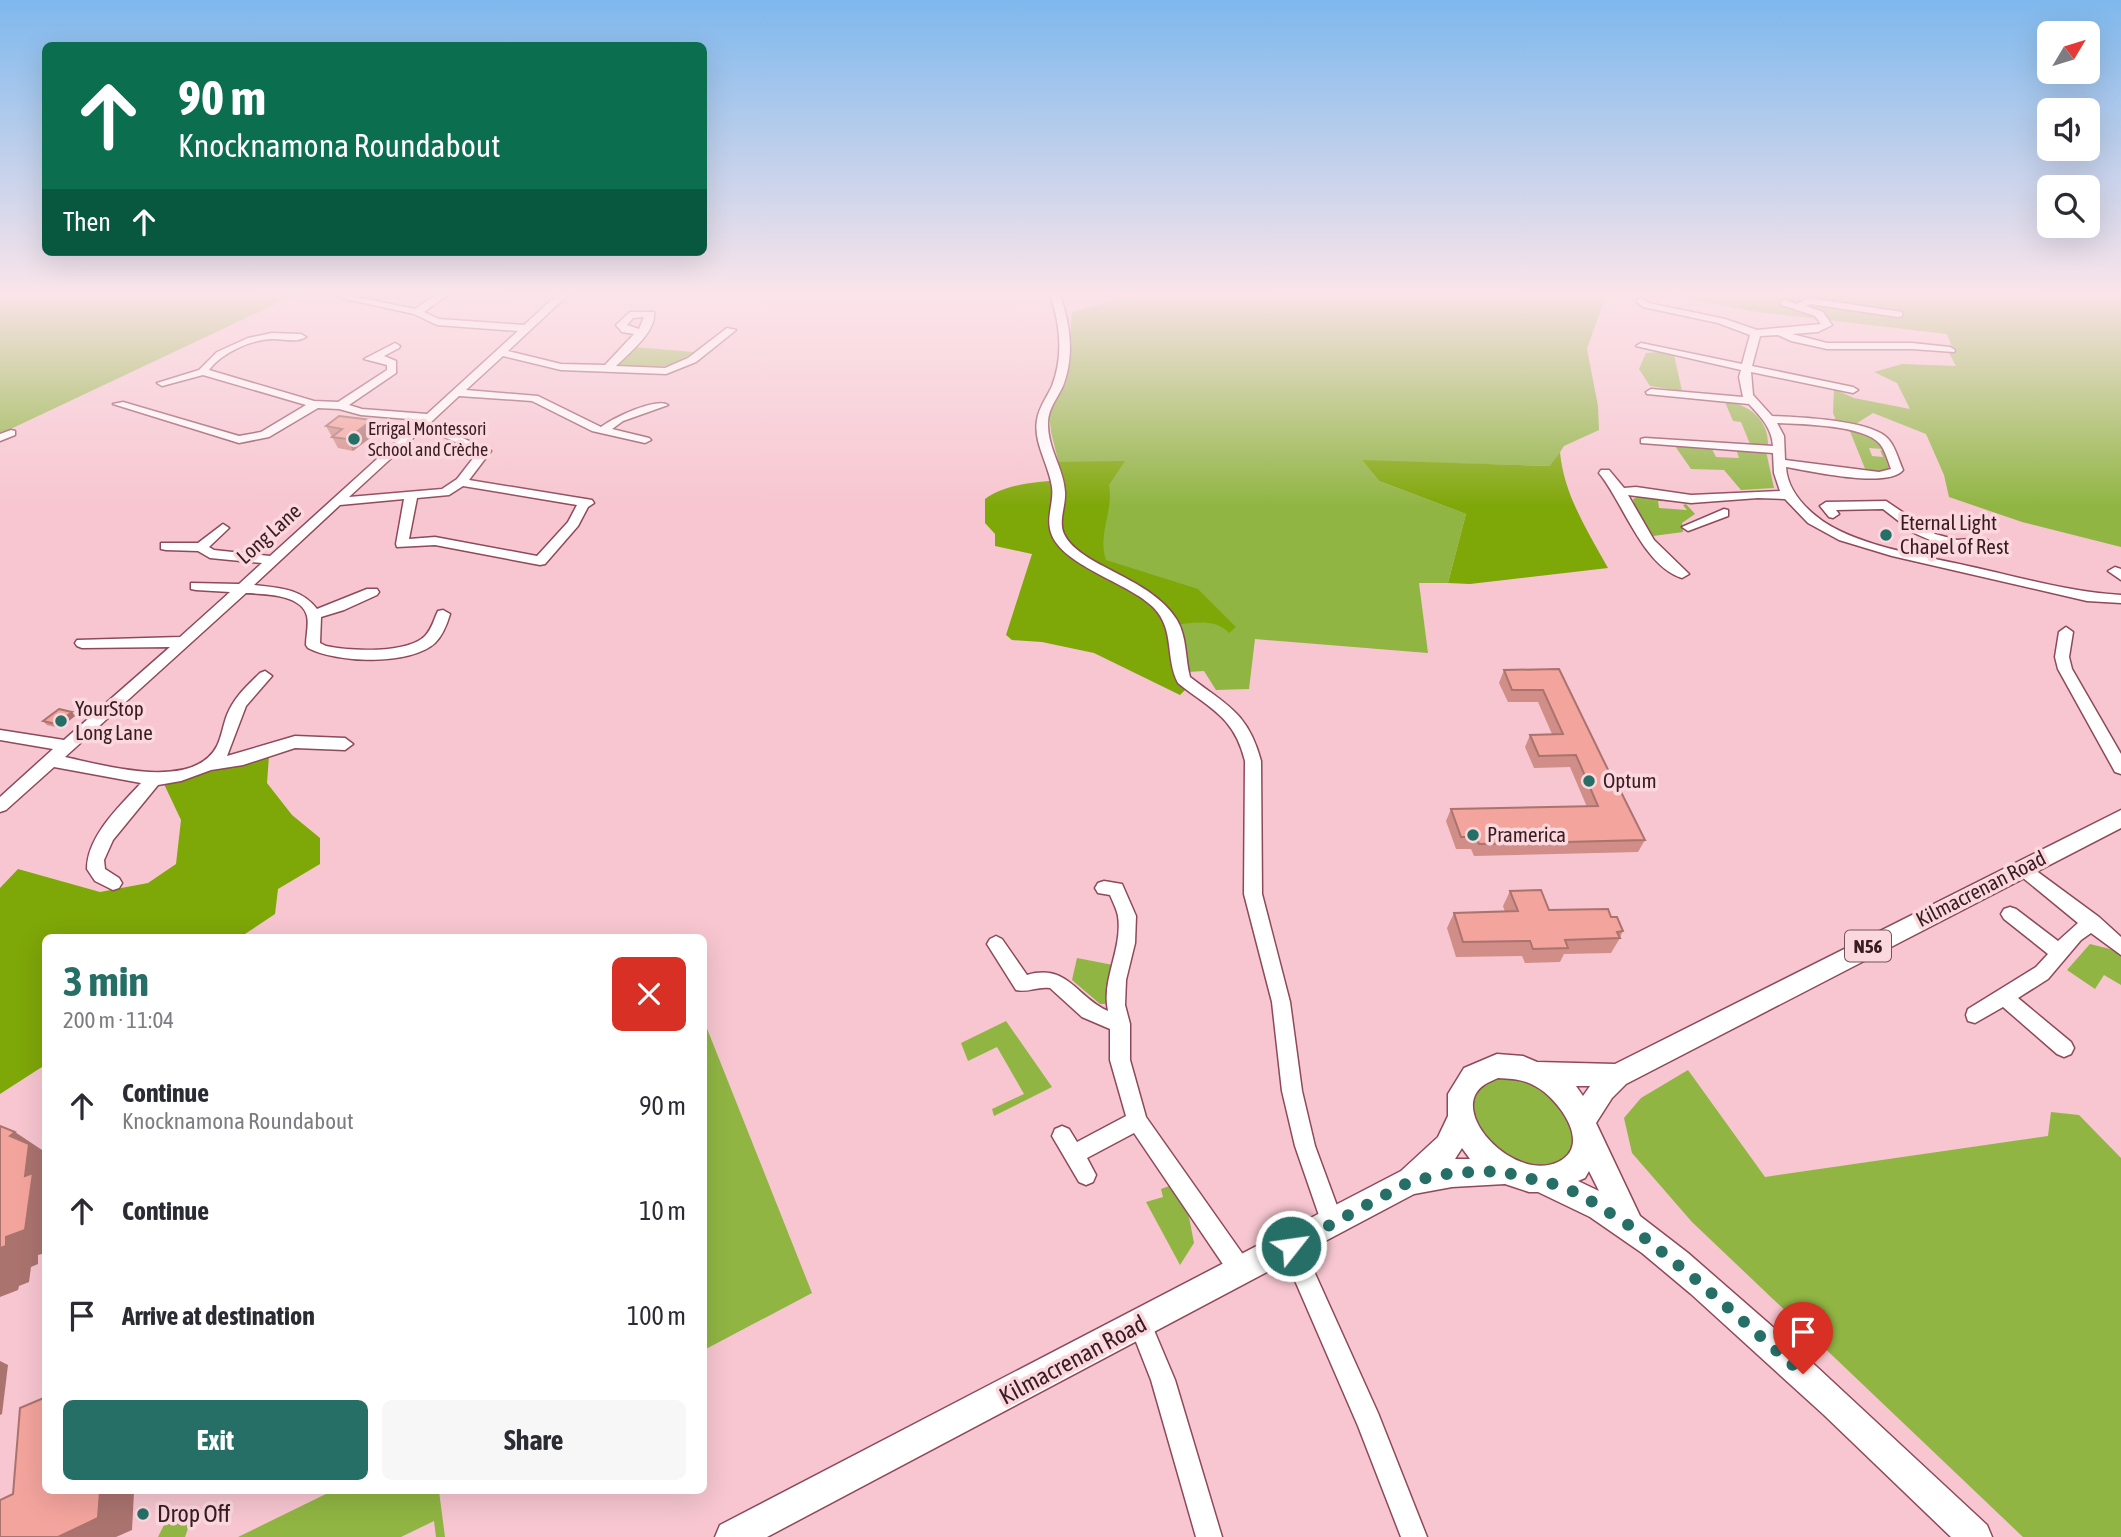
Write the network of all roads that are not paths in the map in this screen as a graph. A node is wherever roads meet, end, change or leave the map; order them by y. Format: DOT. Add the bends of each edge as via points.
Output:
graph roads {
  1 [pos="207,364"];
  2 [pos="392,364"];
  3 [pos="487,364"];
  4 [pos="544,364"];
  5 [pos="613,364"];
  6 [pos="684,364"];
  7 [pos="1063,364"];
  8 [pos="1735,364"];
  9 [pos="1747,366"];
  10 [pos="608,369"];
  11 [pos="202,372"];
  12 [pos="162,383"];
  13 [pos="1853,390"];
  14 [pos="1651,391"];
  15 [pos="455,392"];
  16 [pos="1750,401"];
  17 [pos="119,404"];
  18 [pos="316,404"];
  19 [pos="340,405"];
  20 [pos="657,409"];
  21 [pos="1769,419"];
  22 [pos="424,420"];
  23 [pos="602,431"];
  24 [pos="645,440"];
  25 [pos="1645,441"];
  26 [pos="1778,450"];
  27 [pos="1779,463"];
  28 [pos="1605,473"];
  29 [pos="461,482"];
  30 [pos="1622,492"];
  31 [pos="1788,495"];
  32 [pos="411,497"];
  33 [pos="1691,499"];
  34 [pos="335,502"];
  35 [pos="1724,513"];
  36 [pos="1833,514"];
  37 [pos="1708,518"];
  38 [pos="1688,527"];
  39 [pos="223,528"];
  40 [pos="1984,542"];
  41 [pos="1961,544"];
  42 [pos="166,546"];
  43 [pos="201,547"];
  44 [pos="273,560"];
  45 [pos="1973,568"];
  46 [pos="1682,574"];
  47 [pos="197,586"];
  48 [pos="243,587"];
  49 [pos="372,592"];
  50 [pos="2121,598"];
  51 [pos="314,614"];
  52 [pos="443,614"];
  53 [pos="2066,632"];
  54 [pos="184,642"];
  55 [pos="82,643"];
  56 [pos="265,676"];
  57 [pos="0,735"];
  58 [pos="345,744"];
  59 [pos="66,746"];
  60 [pos="50,760"];
  61 [pos="211,764"];
  62 [pos="2121,768"];
  63 [pos="153,780"];
  64 [pos="0,806"];
  65 [pos="2121,818"];
  66 [pos="2023,868"];
  67 [pos="113,883"];
  68 [pos="1104,888"];
  69 [pos="2010,914"];
  70 [pos="2092,922"];
  71 [pos="996,944"];
  72 [pos="2121,947"];
  73 [pos="2059,952"];
  74 [pos="2004,997"];
  75 [pos="1975,1015"];
  76 [pos="1120,1024"];
  77 [pos="2064,1048"];
  78 [pos="1535,1071"];
  79 [pos="1617,1076"];
  80 [pos="1461,1116"];
  81 [pos="1137,1121"];
  82 [pos="1585,1128"];
  83 [pos="1062,1136"];
  84 [pos="1073,1154"];
  85 [pos="1503,1171"];
  86 [pos="1086,1175"];
  87 [pos="1542,1180"];
  88 [pos="1411,1181"];
  89 [pos="1332,1222"];
  90 [pos="1630,1226"];
  91 [pos="1291,1246"];
  92 [pos="1241,1271"];
  93 [pos="1140,1324"];
  94 [pos="733,1537"];
  95 [pos="1209,1537"];
  96 [pos="1414,1537"];
  97 [pos="1975,1537"];
  1 -- 11 [label="street"];
  2 -- 19 [label="street" via="392,371"];
  3 -- 15 [label="street, Long Lane"];
  4 -- 10 [label="street"];
  5 -- 10 [label="street"];
  6 -- 10 [label="street" via="658,372"];
  7 -- 89 [label="street" via="1042,425 1059,490 1057,534 1077,556 1133,584 1160,607 1176,635 1183,678 1231,716 1250,747 1253,894 1281,1002 1292,1091 1305,1146"];
  8 -- 9 [label="street"];
  9 -- 13 [label="street"];
  9 -- 16 [label="street" via="1744,377"];
  11 -- 12 [label="street"];
  11 -- 18 [label="street"];
  14 -- 16 [label="street"];
  15 -- 22 [label="street, Long Lane"];
  15 -- 23 [label="street" via="541,400"];
  16 -- 21 [label="street"];
  17 -- 18 [label="street" via="239,440 265,435"];
  18 -- 19 [label="street"];
  19 -- 22 [label="street"];
  20 -- 23 [label="street" via="619,419"];
  21 -- 26 [label="street" via="1779,436"];
  21 -- 27 [label="street" via="1872,433 1884,441 1897,470 1879,476"];
  22 -- 29 [label="street" via="485,451"];
  22 -- 34 [label="street, Long Lane"];
  23 -- 24 [label="street"];
  25 -- 26 [label="street"];
  26 -- 27 [label="street"];
  27 -- 31 [label="street"];
  28 -- 30 [label="street"];
  29 -- 32 [label="street" via="445,492"];
  29 -- 32 [label="street" via="586,503 540,561 435,541 397,545"];
  30 -- 33 [label="street"];
  30 -- 46 [label="street" via="1642,531"];
  31 -- 33 [label="street"];
  31 -- 45 [label="street" via="1812,520 1844,537"];
  32 -- 34 [label="street"];
  33 -- 37 [label="street"];
  34 -- 44 [label="street, Long Lane"];
  35 -- 37 [label="street"];
  36 -- 41 [label="street" via="1826,506 1886,505 1922,533"];
  37 -- 38 [label="street"];
  39 -- 43 [label="street"];
  40 -- 41 [label="street"];
  41 -- 45 [label="street"];
  42 -- 43 [label="street"];
  43 -- 44 [label="street" via="210,554"];
  44 -- 48 [label="street, Long Lane"];
  45 -- 50 [label="street" via="2087,597"];
  47 -- 48 [label="street"];
  48 -- 51 [label="street" via="294,595"];
  48 -- 54 [label="street, Long Lane"];
  49 -- 51 [label="street"];
  51 -- 52 [label="street" via="313,645 324,651 354,653 416,648 436,633"];
  53 -- 62 [label="street" via="2062,657 2066,669"];
  54 -- 55 [label="street"];
  54 -- 59 [label="street, Long Lane"];
  56 -- 61 [label="street" via="236,710 222,750"];
  57 -- 59 [label="street"];
  58 -- 61 [label="street" via="295,742"];
  59 -- 60 [label="street, Long Lane"];
  60 -- 63 [label="street"];
  60 -- 64 [label="street, Long Lane"];
  61 -- 63 [label="street"];
  63 -- 67 [label="street" via="97,855 96,869"];
  65 -- 66 [label="main road, Kilmacrenan Road / N56"];
  66 -- 70 [label="street"];
  66 -- 79 [label="main road, Kilmacrenan Road / N56"];
  68 -- 76 [label="street" via="1116,888 1127,916 1117,980"];
  69 -- 73 [label="street"];
  70 -- 72 [label="street"];
  70 -- 73 [label="street"];
  71 -- 76 [label="street" via="1023,984 1039,978 1054,981 1090,1012"];
  73 -- 74 [label="street" via="2042,973"];
  74 -- 75 [label="street"];
  74 -- 77 [label="street"];
  76 -- 81 [label="street" via="1120,1060"];
  78 -- 79 [label="main road, N56"];
  78 -- 80 [label="main road, N56" via="1506,1065 1482,1071 1462,1093"];
  78 -- 82 [label="main road, N56" via="1565,1091"];
  79 -- 82 [label="main road, N56" via="1603,1089"];
  80 -- 85 [label="main road, N56" via="1466,1134 1478,1150"];
  80 -- 88 [label="main road, Kilmacrenan Road" via="1448,1148"];
  81 -- 84 [label="street"];
  81 -- 92 [label="street"];
  82 -- 87 [label="main road, N56" via="1582,1158 1573,1169"];
  82 -- 90 [label="main road, N56"];
  83 -- 84 [label="street"];
  84 -- 86 [label="street"];
  85 -- 87 [label="main road, N56"];
  85 -- 88 [label="main road, Kilmacrenan Road" via="1452,1173"];
  87 -- 90 [label="main road, N56" via="1580,1194"];
  88 -- 89 [label="main road, Kilmacrenan Road"];
  89 -- 91 [label="main road, Kilmacrenan Road"];
  90 -- 97 [label="main road, N56" via="1803,1374"];
  91 -- 92 [label="main road, Kilmacrenan Road"];
  91 -- 96 [label="street"];
  92 -- 93 [label="main road, Kilmacrenan Road"];
  93 -- 94 [label="main road, Kilmacrenan Road"];
  93 -- 95 [label="street" via="1163,1380"];
}
